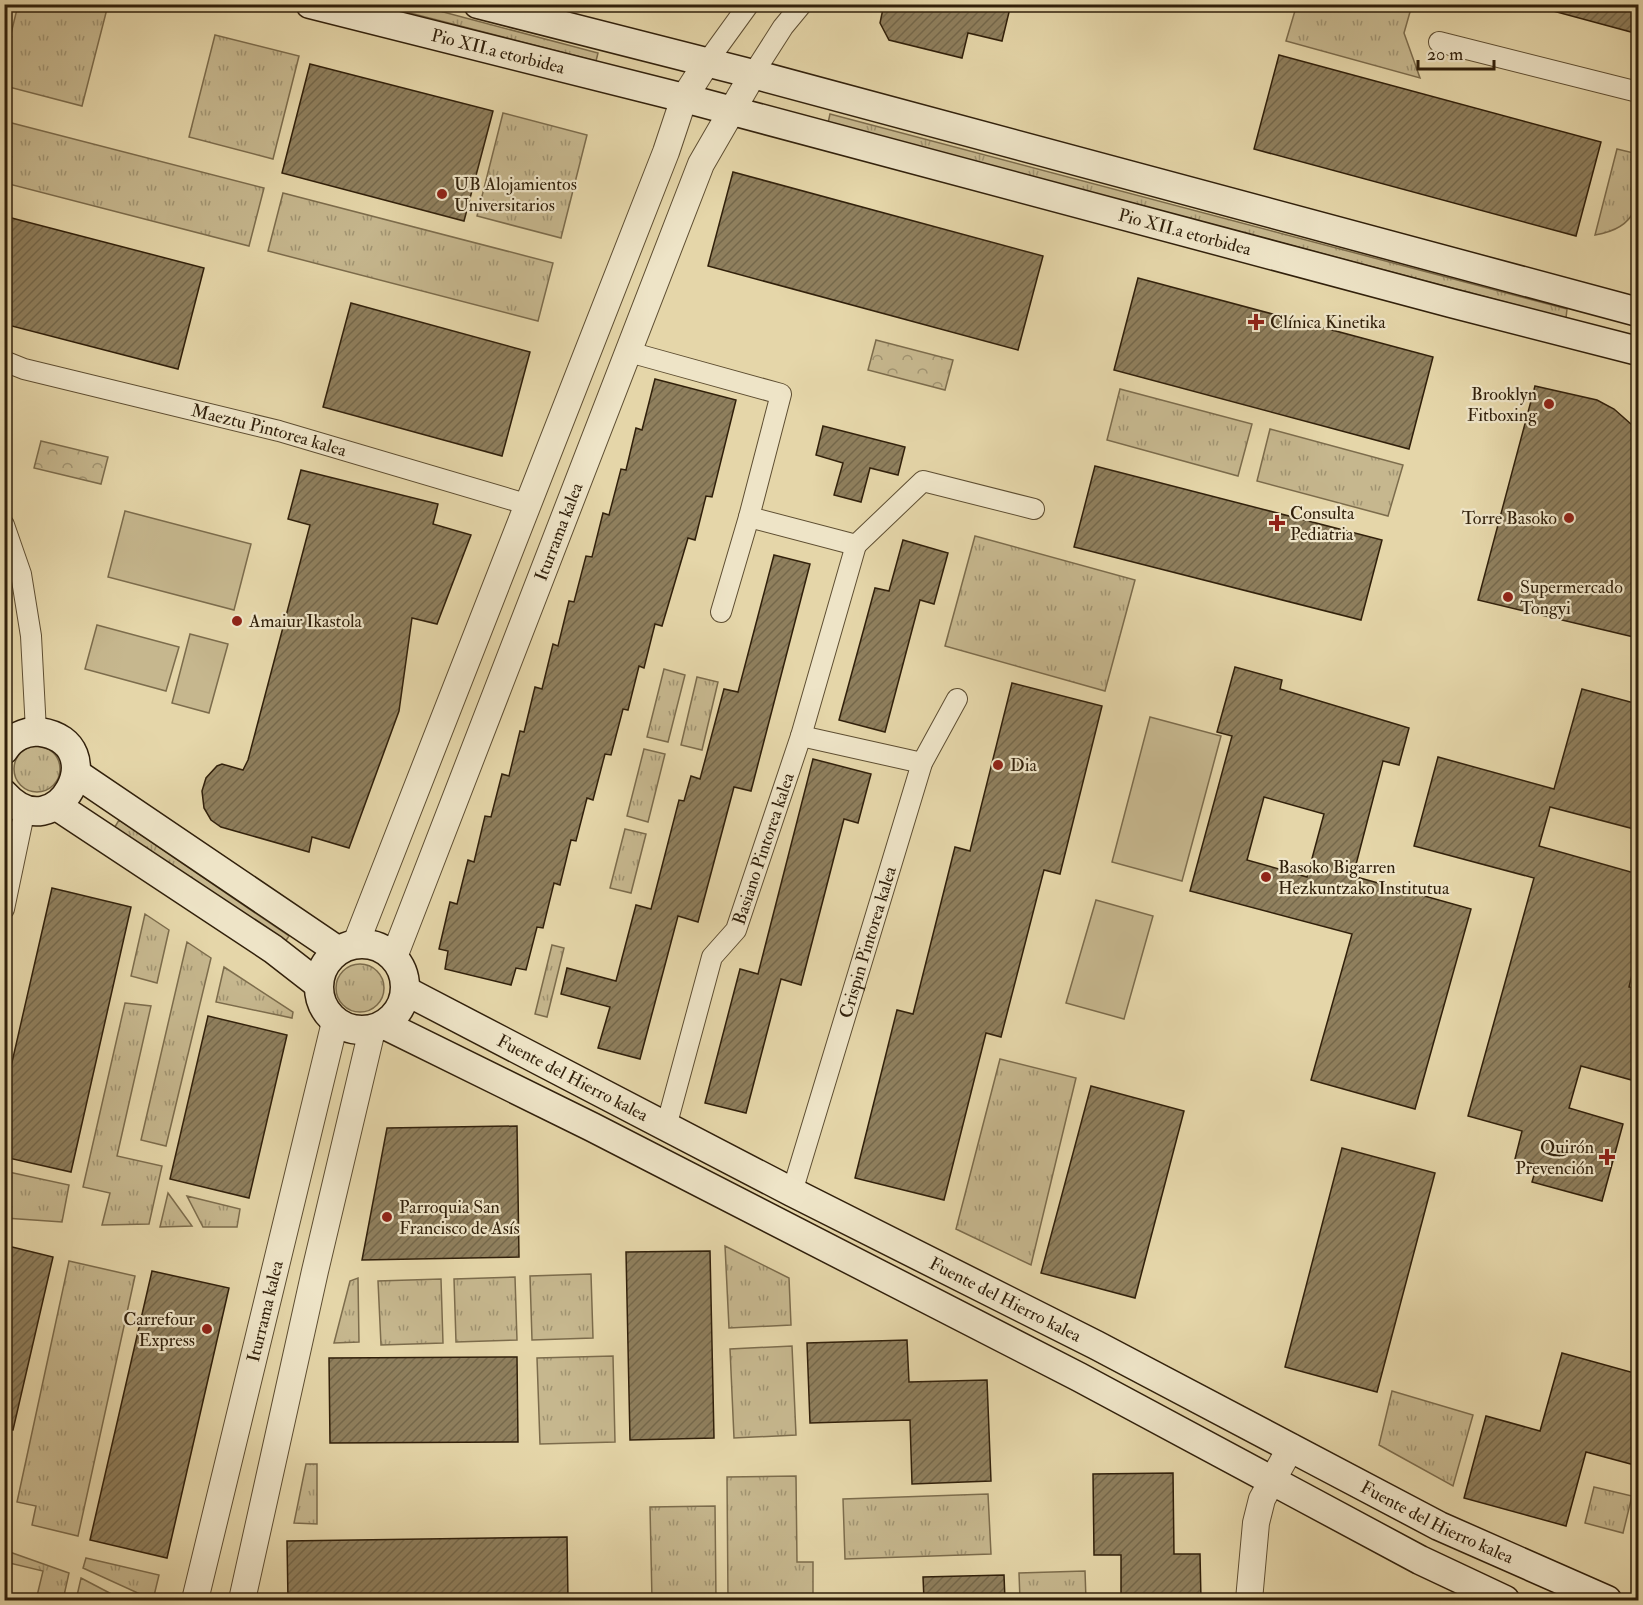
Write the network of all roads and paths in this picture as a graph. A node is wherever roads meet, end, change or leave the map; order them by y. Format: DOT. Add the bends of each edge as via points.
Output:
graph roads {
  1 [pos="310,4"];
  2 [pos="478,4"];
  3 [pos="749,4"];
  4 [pos="802,4"];
  5 [pos="1439,42"];
  6 [pos="708,62"];
  7 [pos="753,74"];
  8 [pos="1638,92"];
  9 [pos="684,98"];
  10 [pos="733,111"];
  11 [pos="1638,312"];
  12 [pos="1638,351"];
  13 [pos="629,352"];
  14 [pos="7,363"];
  15 [pos="526,504"];
  16 [pos="1034,509"];
  17 [pos="749,517"];
  18 [pos="4,525"];
  19 [pos="855,545"];
  20 [pos="721,612"];
  21 [pos="957,699"];
  22 [pos="36,731"];
  23 [pos="801,736"];
  24 [pos="4,750"];
  25 [pos="922,763"];
  26 [pos="77,774"];
  27 [pos="15,801"];
  28 [pos="57,806"];
  29 [pos="4,909"];
  30 [pos="346,947"];
  31 [pos="394,957"];
  32 [pos="318,984"];
  33 [pos="406,991"];
  34 [pos="335,1022"];
  35 [pos="378,1027"];
  36 [pos="666,1127"];
  37 [pos="792,1192"];
  38 [pos="1291,1447"];
  39 [pos="1272,1479"];
  40 [pos="195,1600"];
  41 [pos="242,1600"];
  42 [pos="1249,1600"];
  43 [pos="1505,1600"];
  44 [pos="1607,1600"];
  1 -- 9 [label="main road, Pio XII.a etorbidea"];
  2 -- 6 [label="main road"];
  3 -- 6 [label="street"];
  4 -- 7 [label="street"];
  5 -- 8 [label="street"];
  6 -- 7 [label="main road"];
  6 -- 9 [label="street"];
  7 -- 10 [label="street"];
  7 -- 11 [label="main road"];
  9 -- 10 [label="main road, Pio XII.a etorbidea"];
  9 -- 15 [label="street"];
  10 -- 12 [label="main road, Pio XII.a etorbidea"];
  10 -- 13 [label="street, Iturrama kalea" via="701,164"];
  13 -- 17 [label="street" via="781,394"];
  13 -- 31 [label="street, Iturrama kalea"];
  14 -- 15 [label="street, Maeztu Pintorea kalea" via="279,431"];
  15 -- 30 [label="street"];
  16 -- 19 [label="street" via="923,481"];
  17 -- 19 [label="street"];
  17 -- 20 [label="street"];
  18 -- 22 [label="street" via="21,574 31,636"];
  19 -- 23 [label="street, Basiano Pintorea kalea"];
  21 -- 25 [label="street, Crispin Pintorea kalea"];
  22 -- 24 [label="main road" via="21,735"];
  22 -- 26 [label="main road" via="52,734 66,744"];
  23 -- 25 [label="street"];
  23 -- 36 [label="street, Basiano Pintorea kalea" via="736,930 712,957"];
  25 -- 37 [label="street, Crispin Pintorea kalea"];
  26 -- 28 [label="main road" via="71,792"];
  26 -- 30 [label="main road"];
  27 -- 28 [label="main road" via="42,811"];
  27 -- 29 [label="street"];
  28 -- 32 [label="main road" via="273,949"];
  30 -- 31 [label="main road" via="368,943"];
  30 -- 32 [label="main road" via="323,966"];
  31 -- 33 [label="main road" via="403,971"];
  32 -- 34 [label="main road" via="324,1009"];
  33 -- 35 [label="main road" via="395,1017"];
  33 -- 36 [label="main road, Fuente del Hierro kalea"];
  34 -- 35 [label="main road" via="352,1030"];
  34 -- 40 [label="street, Iturrama kalea"];
  35 -- 39 [label="main road, Fuente del Hierro kalea" via="582,1121"];
  35 -- 41 [label="street" via="315,1271"];
  36 -- 37 [label="main road, Fuente del Hierro kalea"];
  37 -- 38 [label="main road, Fuente del Hierro kalea"];
  38 -- 39 [label="street"];
  38 -- 44 [label="main road, Fuente del Hierro kalea" via="1439,1526"];
  39 -- 42 [label="street" via="1256,1523"];
  39 -- 43 [label="main road, Fuente del Hierro kalea" via="1420,1560"];
}
